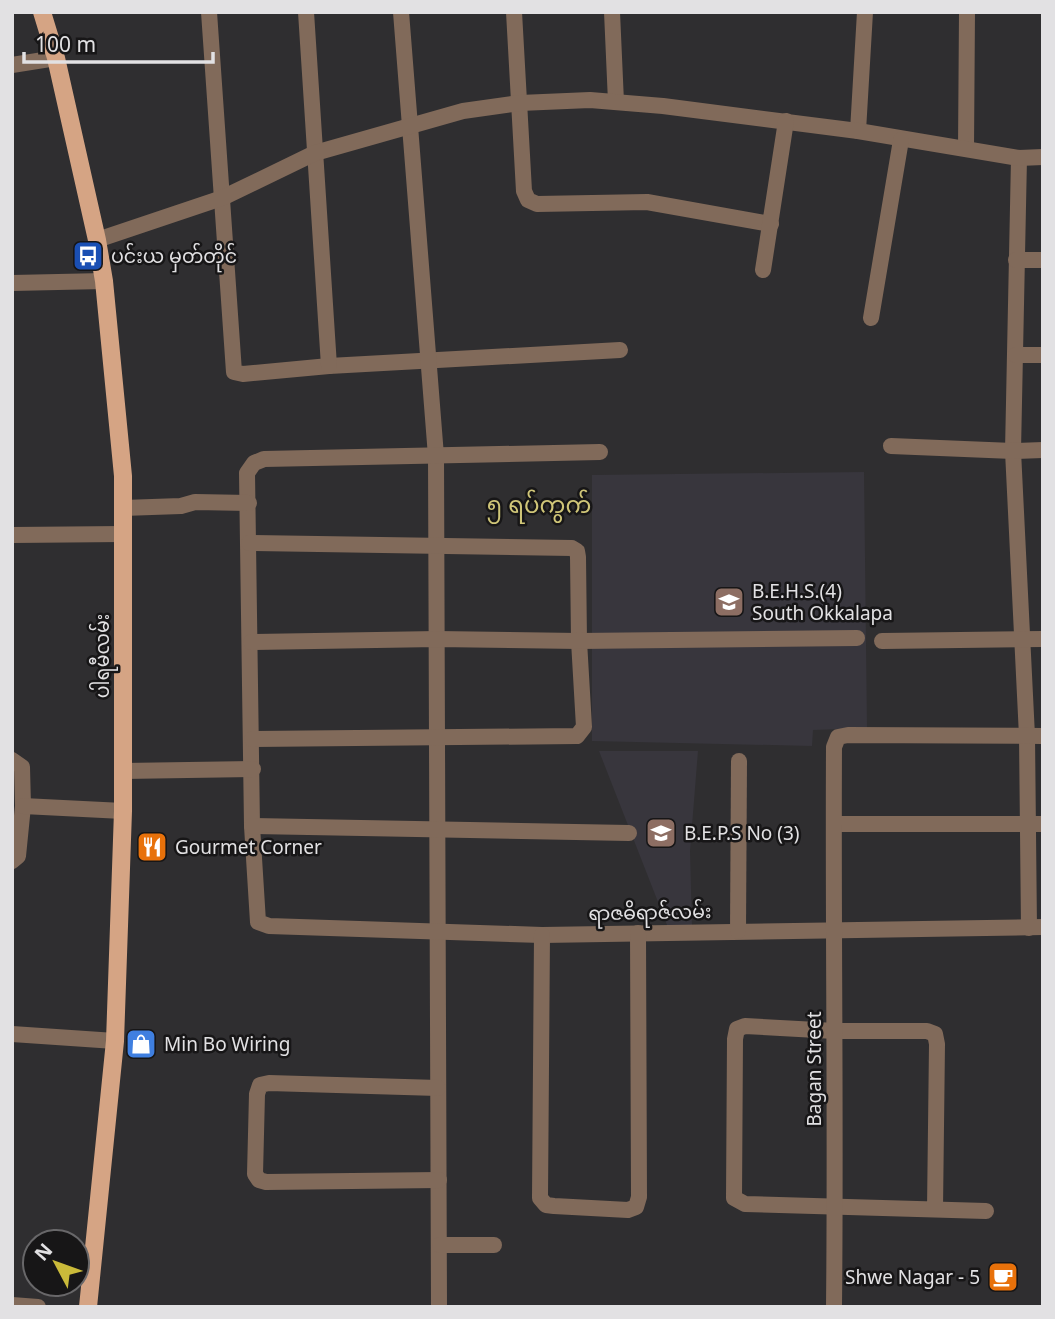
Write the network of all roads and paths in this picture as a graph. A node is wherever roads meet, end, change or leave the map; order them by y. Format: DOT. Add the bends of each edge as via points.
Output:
graph roads {
  1 [pos="42,12"];
  2 [pos="209,12"];
  3 [pos="306,12"];
  4 [pos="401,12"];
  5 [pos="514,12"];
  6 [pos="612,12"];
  7 [pos="865,12"];
  8 [pos="967,12"];
  9 [pos="56,58"];
  10 [pos="12,65"];
  11 [pos="615,102"];
  12 [pos="520,103"];
  13 [pos="786,121"];
  14 [pos="410,124"];
  15 [pos="858,131"];
  16 [pos="901,140"];
  17 [pos="966,148"];
  18 [pos="315,153"];
  19 [pos="1043,157"];
  20 [pos="1019,158"];
  21 [pos="222,198"];
  22 [pos="771,224"];
  23 [pos="97,240"];
  24 [pos="1016,260"];
  25 [pos="1043,260"];
  26 [pos="764,270"];
  27 [pos="104,281"];
  28 [pos="12,283"];
  29 [pos="872,318"];
  30 [pos="620,350"];
  31 [pos="1016,355"];
  32 [pos="1043,355"];
  33 [pos="429,360"];
  34 [pos="328,366"];
  35 [pos="891,446"];
  36 [pos="1043,450"];
  37 [pos="1013,451"];
  38 [pos="600,452"];
  39 [pos="436,456"];
  40 [pos="249,503"];
  41 [pos="123,508"];
  42 [pos="123,534"];
  43 [pos="12,535"];
  44 [pos="248,543"];
  45 [pos="437,545"];
  46 [pos="857,638"];
  47 [pos="437,639"];
  48 [pos="1021,639"];
  49 [pos="1043,639"];
  50 [pos="882,641"];
  51 [pos="251,642"];
  52 [pos="579,642"];
  53 [pos="1035,736"];
  54 [pos="252,739"];
  55 [pos="438,739"];
  56 [pos="12,760"];
  57 [pos="739,761"];
  58 [pos="253,769"];
  59 [pos="123,771"];
  60 [pos="23,806"];
  61 [pos="123,811"];
  62 [pos="834,824"];
  63 [pos="1035,824"];
  64 [pos="252,826"];
  65 [pos="439,830"];
  66 [pos="629,833"];
  67 [pos="12,861"];
  68 [pos="1036,928"];
  69 [pos="833,930"];
  70 [pos="738,931"];
  71 [pos="439,932"];
  72 [pos="638,933"];
  73 [pos="542,935"];
  74 [pos="835,1031"];
  75 [pos="12,1034"];
  76 [pos="115,1041"];
  77 [pos="438,1087"];
  78 [pos="439,1180"];
  79 [pos="836,1208"];
  80 [pos="935,1209"];
  81 [pos="986,1212"];
  82 [pos="440,1245"];
  83 [pos="494,1245"];
  84 [pos="12,1305"];
  85 [pos="38,1307"];
  86 [pos="88,1307"];
  87 [pos="439,1307"];
  88 [pos="834,1307"];
  1 -- 9 [label="main road, ပါရမီလမ်း"];
  2 -- 21 [label="street"];
  3 -- 18 [label="street"];
  4 -- 14 [label="street"];
  5 -- 12 [label="street"];
  6 -- 11 [label="street"];
  7 -- 15 [label="street"];
  8 -- 17 [label="street"];
  9 -- 10 [label="street"];
  9 -- 23 [label="main road, ပါရမီလမ်း"];
  11 -- 12 [label="street"];
  11 -- 13 [label="street"];
  12 -- 14 [label="street"];
  12 -- 22 [label="street" via="528,200 537,204 647,202"];
  13 -- 15 [label="street"];
  13 -- 22 [label="street"];
  14 -- 18 [label="street"];
  14 -- 33 [label="street"];
  15 -- 16 [label="street"];
  16 -- 17 [label="street"];
  16 -- 29 [label="street"];
  17 -- 20 [label="street"];
  18 -- 21 [label="street"];
  18 -- 34 [label="street"];
  19 -- 20 [label="street"];
  20 -- 24 [label="street"];
  21 -- 23 [label="street"];
  21 -- 34 [label="street" via="234,372"];
  22 -- 26 [label="street"];
  23 -- 27 [label="main road, ပါရမီလမ်း"];
  24 -- 25 [label="street"];
  24 -- 31 [label="street"];
  27 -- 28 [label="street"];
  27 -- 41 [label="main road, ပါရမီလမ်း"];
  30 -- 33 [label="street"];
  31 -- 32 [label="street"];
  31 -- 37 [label="street"];
  33 -- 34 [label="street"];
  33 -- 39 [label="street"];
  35 -- 37 [label="street"];
  36 -- 37 [label="street"];
  37 -- 48 [label="street"];
  38 -- 39 [label="street"];
  39 -- 40 [label="street" via="264,459 247,473"];
  39 -- 45 [label="street"];
  40 -- 41 [label="street"];
  40 -- 44 [label="street"];
  41 -- 42 [label="main road, ပါရမီလမ်း"];
  42 -- 43 [label="street"];
  42 -- 59 [label="main road, ပါရမီလမ်း"];
  44 -- 45 [label="street"];
  44 -- 51 [label="street"];
  45 -- 47 [label="street"];
  45 -- 52 [label="street" via="577,551"];
  46 -- 52 [label="street"];
  47 -- 51 [label="street"];
  47 -- 52 [label="street"];
  47 -- 55 [label="street"];
  48 -- 49 [label="street"];
  48 -- 50 [label="street"];
  48 -- 53 [label="street"];
  51 -- 54 [label="street"];
  52 -- 55 [label="street" via="581,734"];
  53 -- 62 [label="street, Bagan Street" via="838,737 834,747"];
  53 -- 63 [label="street"];
  54 -- 55 [label="street"];
  54 -- 58 [label="street"];
  55 -- 65 [label="street"];
  56 -- 60 [label="street" via="22,767"];
  57 -- 70 [label="street"];
  58 -- 59 [label="street"];
  58 -- 64 [label="street"];
  59 -- 61 [label="main road, ပါရမီလမ်း"];
  60 -- 61 [label="street"];
  60 -- 67 [label="street" via="18,856"];
  61 -- 76 [label="main road, ပါရမီလမ်း"];
  62 -- 63 [label="street"];
  62 -- 69 [label="street, Bagan Street"];
  63 -- 68 [label="street"];
  64 -- 65 [label="street"];
  64 -- 71 [label="street, ရာဇဓိရာဇ်လမ်း" via="258,922"];
  65 -- 66 [label="street"];
  65 -- 71 [label="street"];
  68 -- 69 [label="street, ရာဇဓိရာဇ်လမ်း"];
  69 -- 70 [label="street, ရာဇဓိရာဇ်လမ်း"];
  69 -- 74 [label="street, Bagan Street"];
  70 -- 72 [label="street, ရာဇဓိရာဇ်လမ်း"];
  71 -- 73 [label="street, ရာဇဓိရာဇ်လမ်း"];
  71 -- 77 [label="street"];
  72 -- 73 [label="street, ရာဇဓိရာဇ်လမ်း"];
  72 -- 73 [label="street" via="639,1197 636,1207 628,1210 546,1205 540,1198"];
  74 -- 79 [label="street, Bagan Street"];
  74 -- 79 [label="street" via="737,1029 733,1190 734,1198 745,1204"];
  74 -- 80 [label="street" via="935,1034"];
  75 -- 76 [label="street"];
  76 -- 86 [label="main road, ပါရမီလမ်း"];
  77 -- 78 [label="street"];
  77 -- 78 [label="street" via="260,1085 255,1174 266,1182"];
  78 -- 82 [label="street"];
  79 -- 80 [label="street"];
  79 -- 88 [label="street, Bagan Street"];
  80 -- 81 [label="street"];
  82 -- 83 [label="street"];
  82 -- 87 [label="street"];
  84 -- 85 [label="street"];
}
